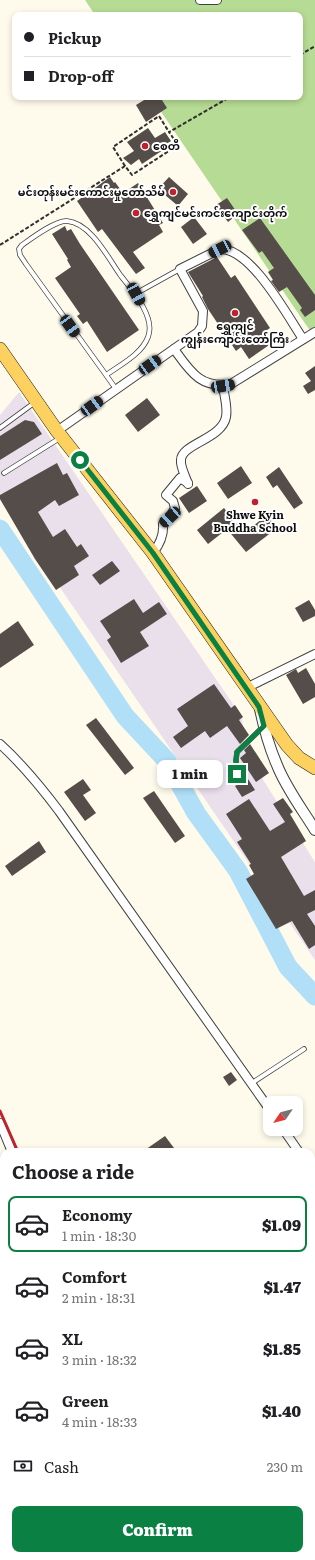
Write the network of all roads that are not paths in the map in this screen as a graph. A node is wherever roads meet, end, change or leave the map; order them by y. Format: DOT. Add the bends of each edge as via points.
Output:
graph roads {
  1 [pos="200,0"];
  2 [pos="217,0"];
  3 [pos="180,270"];
  4 [pos="136,294"];
  5 [pos="315,332"];
  6 [pos="303,339"];
  7 [pos="0,349"];
  8 [pos="174,349"];
  9 [pos="106,375"];
  10 [pos="223,386"];
  11 [pos="116,389"];
  12 [pos="36,401"];
  13 [pos="0,428"];
  14 [pos="59,434"];
  15 [pos="4,473"];
  16 [pos="153,553"];
  17 [pos="315,654"];
  18 [pos="246,688"];
  19 [pos="259,707"];
  20 [pos="264,726"];
  21 [pos="0,744"];
  22 [pos="315,768"];
  23 [pos="237,774"];
  24 [pos="315,830"];
  25 [pos="304,1049"];
  26 [pos="252,1084"];
  27 [pos="263,1100"];
  28 [pos="0,1123"];
  29 [pos="288,1136"];
  30 [pos="10,1148"];
  31 [pos="296,1148"];
  1 -- 2 [label="street"];
  3 -- 4 [label="lane"];
  3 -- 6 [label="street" via="220,249 239,254 249,262 272,291"];
  3 -- 8 [label="street" via="203,311 203,318 198,332"];
  4 -- 9 [label="lane" via="149,323 149,336 140,350"];
  4 -- 9 [label="lane" via="93,236 83,227 67,221 59,222 19,249 26,264"];
  5 -- 6 [label="street"];
  6 -- 10 [label="street" via="231,384"];
  7 -- 12 [label="main road"];
  8 -- 10 [label="street" via="194,375 207,383"];
  8 -- 11 [label="street"];
  9 -- 11 [label="lane"];
  10 -- 16 [label="street" via="226,415 224,425 181,457 180,462 188,484 180,478 166,494 173,501 175,508 162,524 164,532"];
  11 -- 14 [label="street"];
  12 -- 13 [label="lane"];
  12 -- 14 [label="main road"];
  14 -- 15 [label="lane"];
  14 -- 16 [label="main road"];
  16 -- 18 [label="main road"];
  17 -- 18 [label="street"];
  18 -- 19 [label="main road"];
  19 -- 20 [label="street"];
  19 -- 22 [label="main road" via="286,745"];
  20 -- 23 [label="lane" via="237,752"];
  20 -- 24 [label="street" via="278,767"];
  21 -- 26 [label="street" via="38,783 59,811"];
  25 -- 26 [label="lane"];
  26 -- 27 [label="street"];
  28 -- 30 [label="street"];
  29 -- 31 [label="street"];
}
